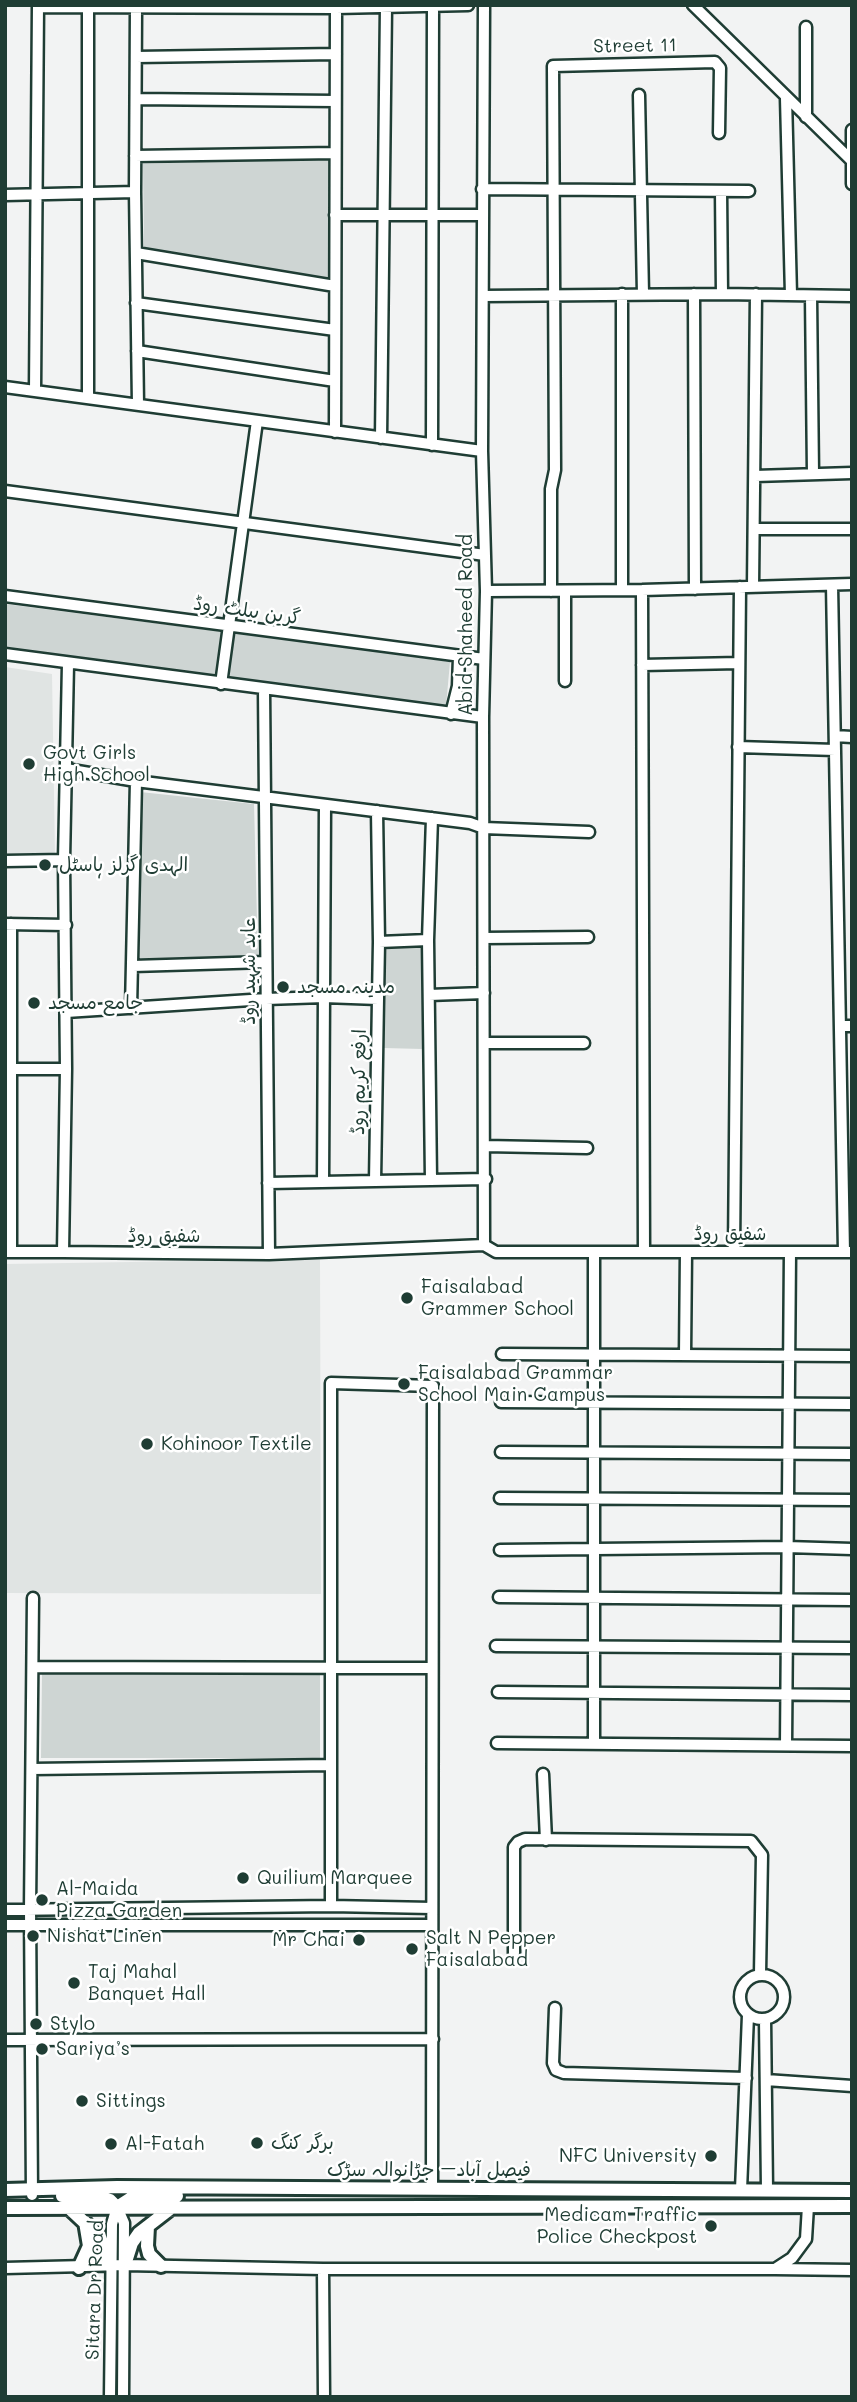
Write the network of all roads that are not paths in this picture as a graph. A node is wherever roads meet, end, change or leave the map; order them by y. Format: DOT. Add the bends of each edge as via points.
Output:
graph roads {
  1 [pos="468,5"];
  2 [pos="484,5"];
  3 [pos="693,5"];
  4 [pos="38,6"];
  5 [pos="433,6"];
  6 [pos="234,7"];
  7 [pos="386,7"];
  8 [pos="88,8"];
  9 [pos="136,8"];
  10 [pos="336,8"];
  11 [pos="806,27"];
  12 [pos="336,54"];
  13 [pos="136,57"];
  14 [pos="639,95"];
  15 [pos="786,98"];
  16 [pos="136,99"];
  17 [pos="335,101"];
  18 [pos="806,117"];
  19 [pos="852,130"];
  20 [pos="719,133"];
  21 [pos="335,153"];
  22 [pos="135,156"];
  23 [pos="852,160"];
  24 [pos="852,184"];
  25 [pos="482,189"];
  26 [pos="554,190"];
  27 [pos="640,190"];
  28 [pos="721,191"];
  29 [pos="749,191"];
  30 [pos="135,192"];
  31 [pos="88,193"];
  32 [pos="5,195"];
  33 [pos="37,195"];
  34 [pos="335,215"];
  35 [pos="384,215"];
  36 [pos="432,215"];
  37 [pos="482,215"];
  38 [pos="136,253"];
  39 [pos="335,286"];
  40 [pos="622,294"];
  41 [pos="694,294"];
  42 [pos="722,294"];
  43 [pos="756,294"];
  44 [pos="643,295"];
  45 [pos="790,295"];
  46 [pos="483,296"];
  47 [pos="811,296"];
  48 [pos="852,296"];
  49 [pos="555,297"];
  50 [pos="136,303"];
  51 [pos="335,330"];
  52 [pos="137,351"];
  53 [pos="335,381"];
  54 [pos="5,387"];
  55 [pos="35,391"];
  56 [pos="88,398"];
  57 [pos="138,405"];
  58 [pos="257,421"];
  59 [pos="335,432"];
  60 [pos="381,438"];
  61 [pos="432,444"];
  62 [pos="482,452"];
  63 [pos="852,473"];
  64 [pos="813,474"];
  65 [pos="755,476"];
  66 [pos="5,491"];
  67 [pos="243,523"];
  68 [pos="754,529"];
  69 [pos="852,529"];
  70 [pos="485,555"];
  71 [pos="832,584"];
  72 [pos="852,584"];
  73 [pos="740,587"];
  74 [pos="753,587"];
  75 [pos="695,589"];
  76 [pos="622,590"];
  77 [pos="642,590"];
  78 [pos="486,591"];
  79 [pos="551,591"];
  80 [pos="565,591"];
  81 [pos="5,596"];
  82 [pos="230,627"];
  83 [pos="5,654"];
  84 [pos="459,657"];
  85 [pos="484,660"];
  86 [pos="739,663"];
  87 [pos="68,664"];
  88 [pos="642,665"];
  89 [pos="565,681"];
  90 [pos="221,684"];
  91 [pos="264,688"];
  92 [pos="451,714"];
  93 [pos="483,717"];
  94 [pos="835,736"];
  95 [pos="852,737"];
  96 [pos="738,747"];
  97 [pos="835,750"];
  98 [pos="66,769"];
  99 [pos="136,781"];
  100 [pos="266,798"];
  101 [pos="325,805"];
  102 [pos="377,811"];
  103 [pos="432,818"];
  104 [pos="484,828"];
  105 [pos="589,832"];
  106 [pos="64,860"];
  107 [pos="5,861"];
  108 [pos="8,924"];
  109 [pos="66,925"];
  110 [pos="588,937"];
  111 [pos="484,938"];
  112 [pos="428,940"];
  113 [pos="379,942"];
  114 [pos="266,962"];
  115 [pos="133,966"];
  116 [pos="484,993"];
  117 [pos="429,995"];
  118 [pos="324,997"];
  119 [pos="266,999"];
  120 [pos="378,999"];
  121 [pos="131,1008"];
  122 [pos="66,1012"];
  123 [pos="840,1026"];
  124 [pos="852,1026"];
  125 [pos="485,1043"];
  126 [pos="584,1043"];
  127 [pos="7,1069"];
  128 [pos="66,1069"];
  129 [pos="847,1141"];
  130 [pos="485,1146"];
  131 [pos="587,1148"];
  132 [pos="486,1179"];
  133 [pos="431,1180"];
  134 [pos="375,1181"];
  135 [pos="323,1182"];
  136 [pos="268,1184"];
  137 [pos="484,1245"];
  138 [pos="8,1252"];
  139 [pos="63,1252"];
  140 [pos="594,1252"];
  141 [pos="644,1252"];
  142 [pos="686,1252"];
  143 [pos="734,1252"];
  144 [pos="790,1252"];
  145 [pos="848,1252"];
  146 [pos="269,1254"];
  147 [pos="502,1354"];
  148 [pos="594,1355"];
  149 [pos="685,1355"];
  150 [pos="789,1355"];
  151 [pos="852,1356"];
  152 [pos="501,1402"];
  153 [pos="594,1402"];
  154 [pos="789,1403"];
  155 [pos="852,1404"];
  156 [pos="501,1452"];
  157 [pos="594,1453"];
  158 [pos="788,1454"];
  159 [pos="852,1454"];
  160 [pos="500,1498"];
  161 [pos="594,1499"];
  162 [pos="788,1500"];
  163 [pos="852,1500"];
  164 [pos="787,1547"];
  165 [pos="852,1549"];
  166 [pos="500,1550"];
  167 [pos="594,1550"];
  168 [pos="499,1597"];
  169 [pos="33,1598"];
  170 [pos="594,1598"];
  171 [pos="787,1599"];
  172 [pos="852,1600"];
  173 [pos="496,1646"];
  174 [pos="594,1646"];
  175 [pos="786,1648"];
  176 [pos="852,1648"];
  177 [pos="330,1666"];
  178 [pos="33,1667"];
  179 [pos="431,1668"];
  180 [pos="498,1692"];
  181 [pos="594,1693"];
  182 [pos="786,1694"];
  183 [pos="852,1695"];
  184 [pos="497,1743"];
  185 [pos="594,1744"];
  186 [pos="786,1745"];
  187 [pos="852,1746"];
  188 [pos="331,1765"];
  189 [pos="32,1769"];
  190 [pos="543,1774"];
  191 [pos="546,1840"];
  192 [pos="331,1906"];
  193 [pos="432,1908"];
  194 [pos="5,1910"];
  195 [pos="30,1910"];
  196 [pos="5,1925"];
  197 [pos="30,1925"];
  198 [pos="432,1925"];
  199 [pos="514,1953"];
  200 [pos="760,1974"];
  201 [pos="555,2008"];
  202 [pos="748,2015"];
  203 [pos="765,2019"];
  204 [pos="433,2039"];
  205 [pos="5,2040"];
  206 [pos="32,2040"];
  207 [pos="746,2078"];
  208 [pos="766,2080"];
  209 [pos="852,2086"];
  210 [pos="8,2189"];
  211 [pos="261,2189"];
  212 [pos="432,2189"];
  213 [pos="741,2190"];
  214 [pos="767,2190"];
  215 [pos="852,2191"];
  216 [pos="32,2192"];
  217 [pos="808,2206"];
  218 [pos="852,2206"];
  219 [pos="117,2207"];
  220 [pos="5,2208"];
  221 [pos="69,2208"];
  222 [pos="170,2209"];
  223 [pos="85,2222"];
  224 [pos="148,2226"];
  225 [pos="125,2265"];
  226 [pos="111,2266"];
  227 [pos="161,2266"];
  228 [pos="79,2267"];
  229 [pos="5,2268"];
  230 [pos="323,2269"];
  231 [pos="775,2269"];
  232 [pos="852,2270"];
  233 [pos="110,2397"];
  234 [pos="122,2397"];
  235 [pos="324,2397"];
  1 -- 5 [label="street"];
  2 -- 25 [label="street, Abid Shaheed Road"];
  3 -- 15 [label="street"];
  4 -- 8 [label="street"];
  4 -- 33 [label="street"];
  5 -- 7 [label="street"];
  5 -- 36 [label="street"];
  6 -- 9 [label="street"];
  6 -- 10 [label="street"];
  7 -- 10 [label="street"];
  7 -- 35 [label="street"];
  8 -- 9 [label="street"];
  8 -- 31 [label="street"];
  9 -- 13 [label="street"];
  10 -- 12 [label="street"];
  11 -- 18 [label="street"];
  12 -- 13 [label="street"];
  12 -- 17 [label="street"];
  13 -- 16 [label="street"];
  14 -- 27 [label="street"];
  15 -- 18 [label="street"];
  15 -- 45 [label="street"];
  16 -- 17 [label="street"];
  16 -- 22 [label="street"];
  17 -- 21 [label="street"];
  18 -- 23 [label="street"];
  19 -- 23 [label="street"];
  20 -- 26 [label="street, Street 11" via="715,62 553,66"];
  21 -- 22 [label="street"];
  21 -- 34 [label="street"];
  22 -- 30 [label="street"];
  23 -- 24 [label="street"];
  25 -- 26 [label="street"];
  25 -- 37 [label="street, Abid Shaheed Road"];
  26 -- 27 [label="street"];
  26 -- 49 [label="street"];
  27 -- 28 [label="street"];
  27 -- 44 [label="street"];
  28 -- 29 [label="street"];
  28 -- 42 [label="street"];
  30 -- 31 [label="street"];
  30 -- 38 [label="street"];
  31 -- 33 [label="street"];
  31 -- 56 [label="street"];
  32 -- 33 [label="street"];
  33 -- 55 [label="street"];
  34 -- 35 [label="street"];
  34 -- 39 [label="street"];
  35 -- 36 [label="street"];
  35 -- 60 [label="street"];
  36 -- 37 [label="street"];
  36 -- 61 [label="street"];
  37 -- 46 [label="street, Abid Shaheed Road"];
  38 -- 39 [label="street"];
  38 -- 50 [label="street"];
  39 -- 51 [label="street"];
  40 -- 44 [label="street"];
  40 -- 49 [label="street"];
  40 -- 76 [label="street"];
  41 -- 42 [label="street"];
  41 -- 44 [label="street"];
  41 -- 75 [label="street"];
  42 -- 43 [label="street"];
  43 -- 45 [label="street"];
  43 -- 65 [label="street"];
  45 -- 47 [label="street"];
  46 -- 49 [label="street"];
  46 -- 62 [label="street, Abid Shaheed Road"];
  47 -- 48 [label="street"];
  47 -- 64 [label="street"];
  49 -- 79 [label="street"];
  50 -- 51 [label="street"];
  50 -- 52 [label="street"];
  51 -- 53 [label="street"];
  52 -- 53 [label="street"];
  52 -- 57 [label="street"];
  53 -- 59 [label="street"];
  54 -- 55 [label="street"];
  55 -- 56 [label="street"];
  56 -- 57 [label="street"];
  57 -- 58 [label="street"];
  58 -- 59 [label="street"];
  58 -- 67 [label="street"];
  59 -- 60 [label="street"];
  60 -- 61 [label="street"];
  61 -- 62 [label="street"];
  62 -- 70 [label="street, Abid Shaheed Road"];
  63 -- 64 [label="street"];
  64 -- 65 [label="street"];
  65 -- 68 [label="street"];
  66 -- 67 [label="street"];
  67 -- 70 [label="street"];
  67 -- 82 [label="street"];
  68 -- 69 [label="street"];
  68 -- 74 [label="street"];
  70 -- 78 [label="street, Abid Shaheed Road"];
  71 -- 72 [label="street"];
  71 -- 74 [label="street"];
  71 -- 94 [label="street"];
  73 -- 74 [label="street"];
  73 -- 75 [label="street"];
  73 -- 86 [label="street"];
  75 -- 77 [label="street"];
  76 -- 77 [label="street"];
  76 -- 80 [label="street"];
  77 -- 88 [label="street"];
  78 -- 79 [label="street"];
  78 -- 85 [label="street, Abid Shaheed Road"];
  79 -- 80 [label="street"];
  80 -- 89 [label="street"];
  81 -- 82 [label="street, گرین بیلٹ روڈ"];
  82 -- 84 [label="street, گرین بیلٹ روڈ"];
  82 -- 90 [label="street"];
  83 -- 87 [label="street"];
  84 -- 85 [label="street, گرین بیلٹ روڈ"];
  84 -- 92 [label="street"];
  85 -- 93 [label="street, Abid Shaheed Road"];
  86 -- 88 [label="street"];
  86 -- 96 [label="street"];
  87 -- 90 [label="street"];
  87 -- 98 [label="street"];
  88 -- 141 [label="street"];
  90 -- 91 [label="street"];
  91 -- 92 [label="street"];
  91 -- 100 [label="street, عابد شہید روڈ"];
  92 -- 93 [label="street"];
  93 -- 104 [label="street, Abid Shaheed Road"];
  94 -- 95 [label="street"];
  94 -- 97 [label="street"];
  96 -- 97 [label="street"];
  96 -- 143 [label="street"];
  97 -- 123 [label="street"];
  98 -- 99 [label="street"];
  98 -- 106 [label="street"];
  99 -- 100 [label="street"];
  99 -- 115 [label="street"];
  100 -- 101 [label="street"];
  100 -- 114 [label="street, عابد شہید روڈ"];
  101 -- 102 [label="street"];
  101 -- 118 [label="street"];
  102 -- 103 [label="street"];
  102 -- 113 [label="street, ارفع کریم روڈ"];
  103 -- 104 [label="street"];
  103 -- 112 [label="street"];
  104 -- 105 [label="street"];
  104 -- 111 [label="street, Abid Shaheed Road"];
  106 -- 107 [label="street"];
  106 -- 109 [label="street"];
  108 -- 109 [label="street"];
  108 -- 127 [label="street"];
  109 -- 122 [label="street"];
  110 -- 111 [label="street"];
  111 -- 116 [label="street, Abid Shaheed Road"];
  112 -- 113 [label="street"];
  112 -- 117 [label="street"];
  113 -- 120 [label="street, ارفع کریم روڈ"];
  114 -- 115 [label="street"];
  114 -- 119 [label="street, عابد شہید روڈ"];
  115 -- 121 [label="street"];
  116 -- 117 [label="street"];
  116 -- 125 [label="street, Abid Shaheed Road"];
  117 -- 133 [label="street"];
  118 -- 119 [label="street"];
  118 -- 120 [label="street"];
  118 -- 135 [label="street"];
  119 -- 121 [label="street"];
  119 -- 136 [label="street, عابد شہید روڈ"];
  120 -- 134 [label="street, ارفع کریم روڈ"];
  121 -- 122 [label="street"];
  122 -- 128 [label="street"];
  123 -- 124 [label="street"];
  123 -- 129 [label="street"];
  125 -- 126 [label="street"];
  125 -- 130 [label="street, Abid Shaheed Road"];
  127 -- 128 [label="street"];
  127 -- 138 [label="street"];
  128 -- 139 [label="street"];
  129 -- 145 [label="street"];
  130 -- 131 [label="street"];
  130 -- 132 [label="street, Abid Shaheed Road"];
  132 -- 133 [label="street"];
  132 -- 137 [label="street, Abid Shaheed Road"];
  133 -- 134 [label="street"];
  134 -- 135 [label="street"];
  135 -- 136 [label="street"];
  136 -- 146 [label="street, عابد شہید روڈ"];
  137 -- 140 [label="street, شفیق روڈ" via="496,1252"];
  137 -- 146 [label="street, شفیق روڈ"];
  138 -- 139 [label="street"];
  139 -- 146 [label="street, شفیق روڈ"];
  140 -- 141 [label="street, شفیق روڈ"];
  140 -- 148 [label="street"];
  141 -- 142 [label="street, شفیق روڈ"];
  142 -- 143 [label="street, شفیق روڈ"];
  142 -- 149 [label="street"];
  143 -- 144 [label="street, شفیق روڈ"];
  144 -- 145 [label="street, شفیق روڈ"];
  144 -- 150 [label="street"];
  147 -- 148 [label="street"];
  148 -- 149 [label="street"];
  148 -- 153 [label="street"];
  149 -- 150 [label="street"];
  150 -- 151 [label="street"];
  150 -- 154 [label="street"];
  152 -- 153 [label="street"];
  153 -- 154 [label="street"];
  153 -- 157 [label="street"];
  154 -- 155 [label="street"];
  154 -- 158 [label="street"];
  156 -- 157 [label="street"];
  157 -- 158 [label="street"];
  157 -- 161 [label="street"];
  158 -- 159 [label="street"];
  158 -- 162 [label="street"];
  160 -- 161 [label="street"];
  161 -- 162 [label="street"];
  161 -- 167 [label="street"];
  162 -- 163 [label="street"];
  162 -- 164 [label="street"];
  164 -- 165 [label="street"];
  164 -- 167 [label="street"];
  164 -- 171 [label="street"];
  166 -- 167 [label="street"];
  167 -- 170 [label="street"];
  168 -- 170 [label="street"];
  169 -- 178 [label="street"];
  170 -- 171 [label="street"];
  170 -- 174 [label="street"];
  171 -- 172 [label="street"];
  171 -- 175 [label="street"];
  173 -- 174 [label="street"];
  174 -- 175 [label="street"];
  174 -- 181 [label="street"];
  175 -- 176 [label="street"];
  175 -- 182 [label="street"];
  177 -- 178 [label="street"];
  177 -- 179 [label="street"];
  177 -- 179 [label="street" via="331,1383 433,1385"];
  177 -- 188 [label="street"];
  178 -- 189 [label="street"];
  179 -- 193 [label="street"];
  180 -- 181 [label="street"];
  181 -- 182 [label="street"];
  181 -- 185 [label="street"];
  182 -- 183 [label="street"];
  182 -- 186 [label="street"];
  184 -- 185 [label="street"];
  185 -- 186 [label="street"];
  186 -- 187 [label="street"];
  188 -- 189 [label="street"];
  188 -- 192 [label="street"];
  189 -- 195 [label="street"];
  190 -- 191 [label="street"];
  191 -- 199 [label="street" via="526,1839 514,1847"];
  191 -- 200 [label="street" via="751,1841 762,1855"];
  192 -- 193 [label="street"];
  192 -- 195 [label="street"];
  193 -- 198 [label="street"];
  194 -- 195 [label="street"];
  195 -- 197 [label="street"];
  196 -- 197 [label="street"];
  197 -- 198 [label="street"];
  197 -- 206 [label="street"];
  198 -- 204 [label="street"];
  200 -- 202 [label="street" via="742,1986 741,2007"];
  200 -- 203 [label="street" via="780,1983 784,1994 783,2005"];
  201 -- 207 [label="street" via="553,2063 564,2073"];
  202 -- 203 [label="street"];
  202 -- 207 [label="street"];
  203 -- 208 [label="street"];
  204 -- 206 [label="street"];
  204 -- 212 [label="street"];
  205 -- 206 [label="street"];
  206 -- 216 [label="street"];
  207 -- 213 [label="street"];
  208 -- 209 [label="street"];
  208 -- 214 [label="street"];
  210 -- 216 [label="main road, فیصل آباد– جڑانوالہ سڑک"];
  211 -- 212 [label="main road, فیصل آباد– جڑانوالہ سڑک"];
  211 -- 216 [label="main road, فیصل آباد– جڑانوالہ سڑک" via="117,2187"];
  211 -- 219 [label="main road" via="131,2197"];
  212 -- 213 [label="main road, فیصل آباد– جڑانوالہ سڑک"];
  213 -- 214 [label="main road, فیصل آباد– جڑانوالہ سڑک"];
  214 -- 215 [label="main road, فیصل آباد– جڑانوالہ سڑک"];
  216 -- 219 [label="main road" via="100,2197"];
  217 -- 218 [label="main road, فیصل آباد– جڑانوالہ سڑک"];
  217 -- 222 [label="main road, فیصل آباد– جڑانوالہ سڑک"];
  217 -- 231 [label="street" via="806,2239 792,2258"];
  219 -- 221 [label="main road, فیصل آباد– جڑانوالہ سڑک"];
  219 -- 222 [label="main road, فیصل آباد– جڑانوالہ سڑک"];
  219 -- 225 [label="street, Sitara Dr Road" via="124,2222"];
  219 -- 226 [label="street, Sitara Dr Road"];
  220 -- 221 [label="main road, فیصل آباد– جڑانوالہ سڑک"];
  221 -- 223 [label="main road"];
  222 -- 224 [label="main road"];
  223 -- 226 [label="main road" via="103,2243"];
  223 -- 228 [label="main road" via="89,2246"];
  224 -- 225 [label="main road" via="132,2243"];
  224 -- 227 [label="main road" via="149,2254"];
  225 -- 226 [label="street"];
  225 -- 227 [label="street"];
  225 -- 234 [label="street, Sitara Dr Road"];
  226 -- 228 [label="street"];
  226 -- 233 [label="street, Sitara Dr Road"];
  227 -- 230 [label="street"];
  228 -- 229 [label="street"];
  230 -- 231 [label="street"];
  230 -- 235 [label="street"];
  231 -- 232 [label="street"];
}
